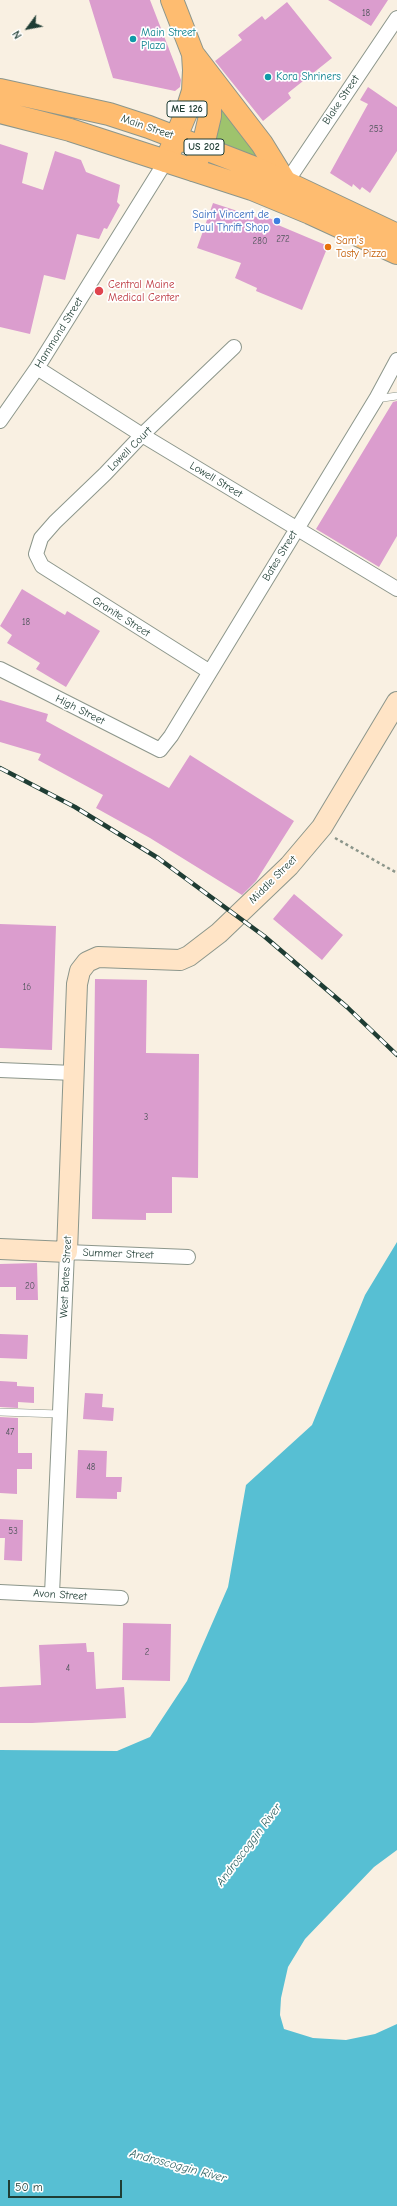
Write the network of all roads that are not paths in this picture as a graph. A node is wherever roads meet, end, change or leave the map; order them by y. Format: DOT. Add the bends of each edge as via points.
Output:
graph roads {
  1 [pos="172,0"];
  2 [pos="397,18"];
  3 [pos="193,54"];
  4 [pos="0,90"];
  5 [pos="0,112"];
  6 [pos="176,137"];
  7 [pos="202,147"];
  8 [pos="166,161"];
  9 [pos="194,170"];
  10 [pos="286,182"];
  11 [pos="397,235"];
  12 [pos="397,253"];
  13 [pos="234,347"];
  14 [pos="397,360"];
  15 [pos="37,368"];
  16 [pos="397,396"];
  17 [pos="376,399"];
  18 [pos="0,421"];
  19 [pos="142,435"];
  20 [pos="296,529"];
  21 [pos="36,557"];
  22 [pos="397,589"];
  23 [pos="0,669"];
  24 [pos="210,672"];
  25 [pos="397,702"];
  26 [pos="160,750"];
  27 [pos="86,962"];
  28 [pos="0,1070"];
  29 [pos="74,1073"];
  30 [pos="0,1249"];
  31 [pos="67,1252"];
  32 [pos="188,1257"];
  33 [pos="0,1412"];
  34 [pos="59,1414"];
  35 [pos="0,1592"];
  36 [pos="52,1594"];
  37 [pos="121,1598"];
  1 -- 3 [label="main road, ME 126"];
  2 -- 10 [label="street, Blake Street"];
  3 -- 6 [label="main road, ME 126" via="192,91"];
  3 -- 7 [label="main road" via="207,84 210,100 208,126"];
  3 -- 10 [label="main road" via="262,144"];
  4 -- 6 [label="main road, Main Street / US 202" via="109,114"];
  5 -- 8 [label="main road, US 202" via="70,130"];
  6 -- 7 [label="main road, Main Street / US 202"];
  6 -- 8 [label="main road, ME 126"];
  7 -- 9 [label="main road"];
  7 -- 10 [label="main road, Main Street / US 202"];
  8 -- 9 [label="main road, US 202"];
  8 -- 15 [label="street, Hammond Street"];
  9 -- 12 [label="main road, US 202" via="279,200"];
  10 -- 11 [label="main road, Main Street / US 202"];
  13 -- 19 [label="street, Lowell Court"];
  14 -- 17 [label="street, Bates Street"];
  15 -- 18 [label="street, Hammond Street"];
  15 -- 19 [label="street, Lowell Street"];
  16 -- 17 [label="lane"];
  17 -- 20 [label="street, Bates Street"];
  19 -- 20 [label="street, Lowell Street"];
  19 -- 21 [label="street, Lowell Court" via="55,522 38,545"];
  20 -- 22 [label="street, Lowell Street"];
  20 -- 24 [label="street, Bates Street"];
  21 -- 24 [label="street, Granite Street" via="42,566"];
  23 -- 26 [label="street, High Street"];
  24 -- 26 [label="street, Bates Street"];
  25 -- 27 [label="street, Middle Street" via="320,829 289,866 225,928 180,960 98,957"];
  27 -- 29 [label="street, West Bates Street" via="80,971 77,984"];
  28 -- 29 [label="street"];
  29 -- 31 [label="street, West Bates Street"];
  30 -- 31 [label="street, Summer Street"];
  31 -- 32 [label="street, Summer Street"];
  31 -- 34 [label="street, West Bates Street"];
  33 -- 34 [label="lane"];
  34 -- 36 [label="street, West Bates Street"];
  35 -- 36 [label="street, Avon Street"];
  36 -- 37 [label="street, Avon Street"];
}
